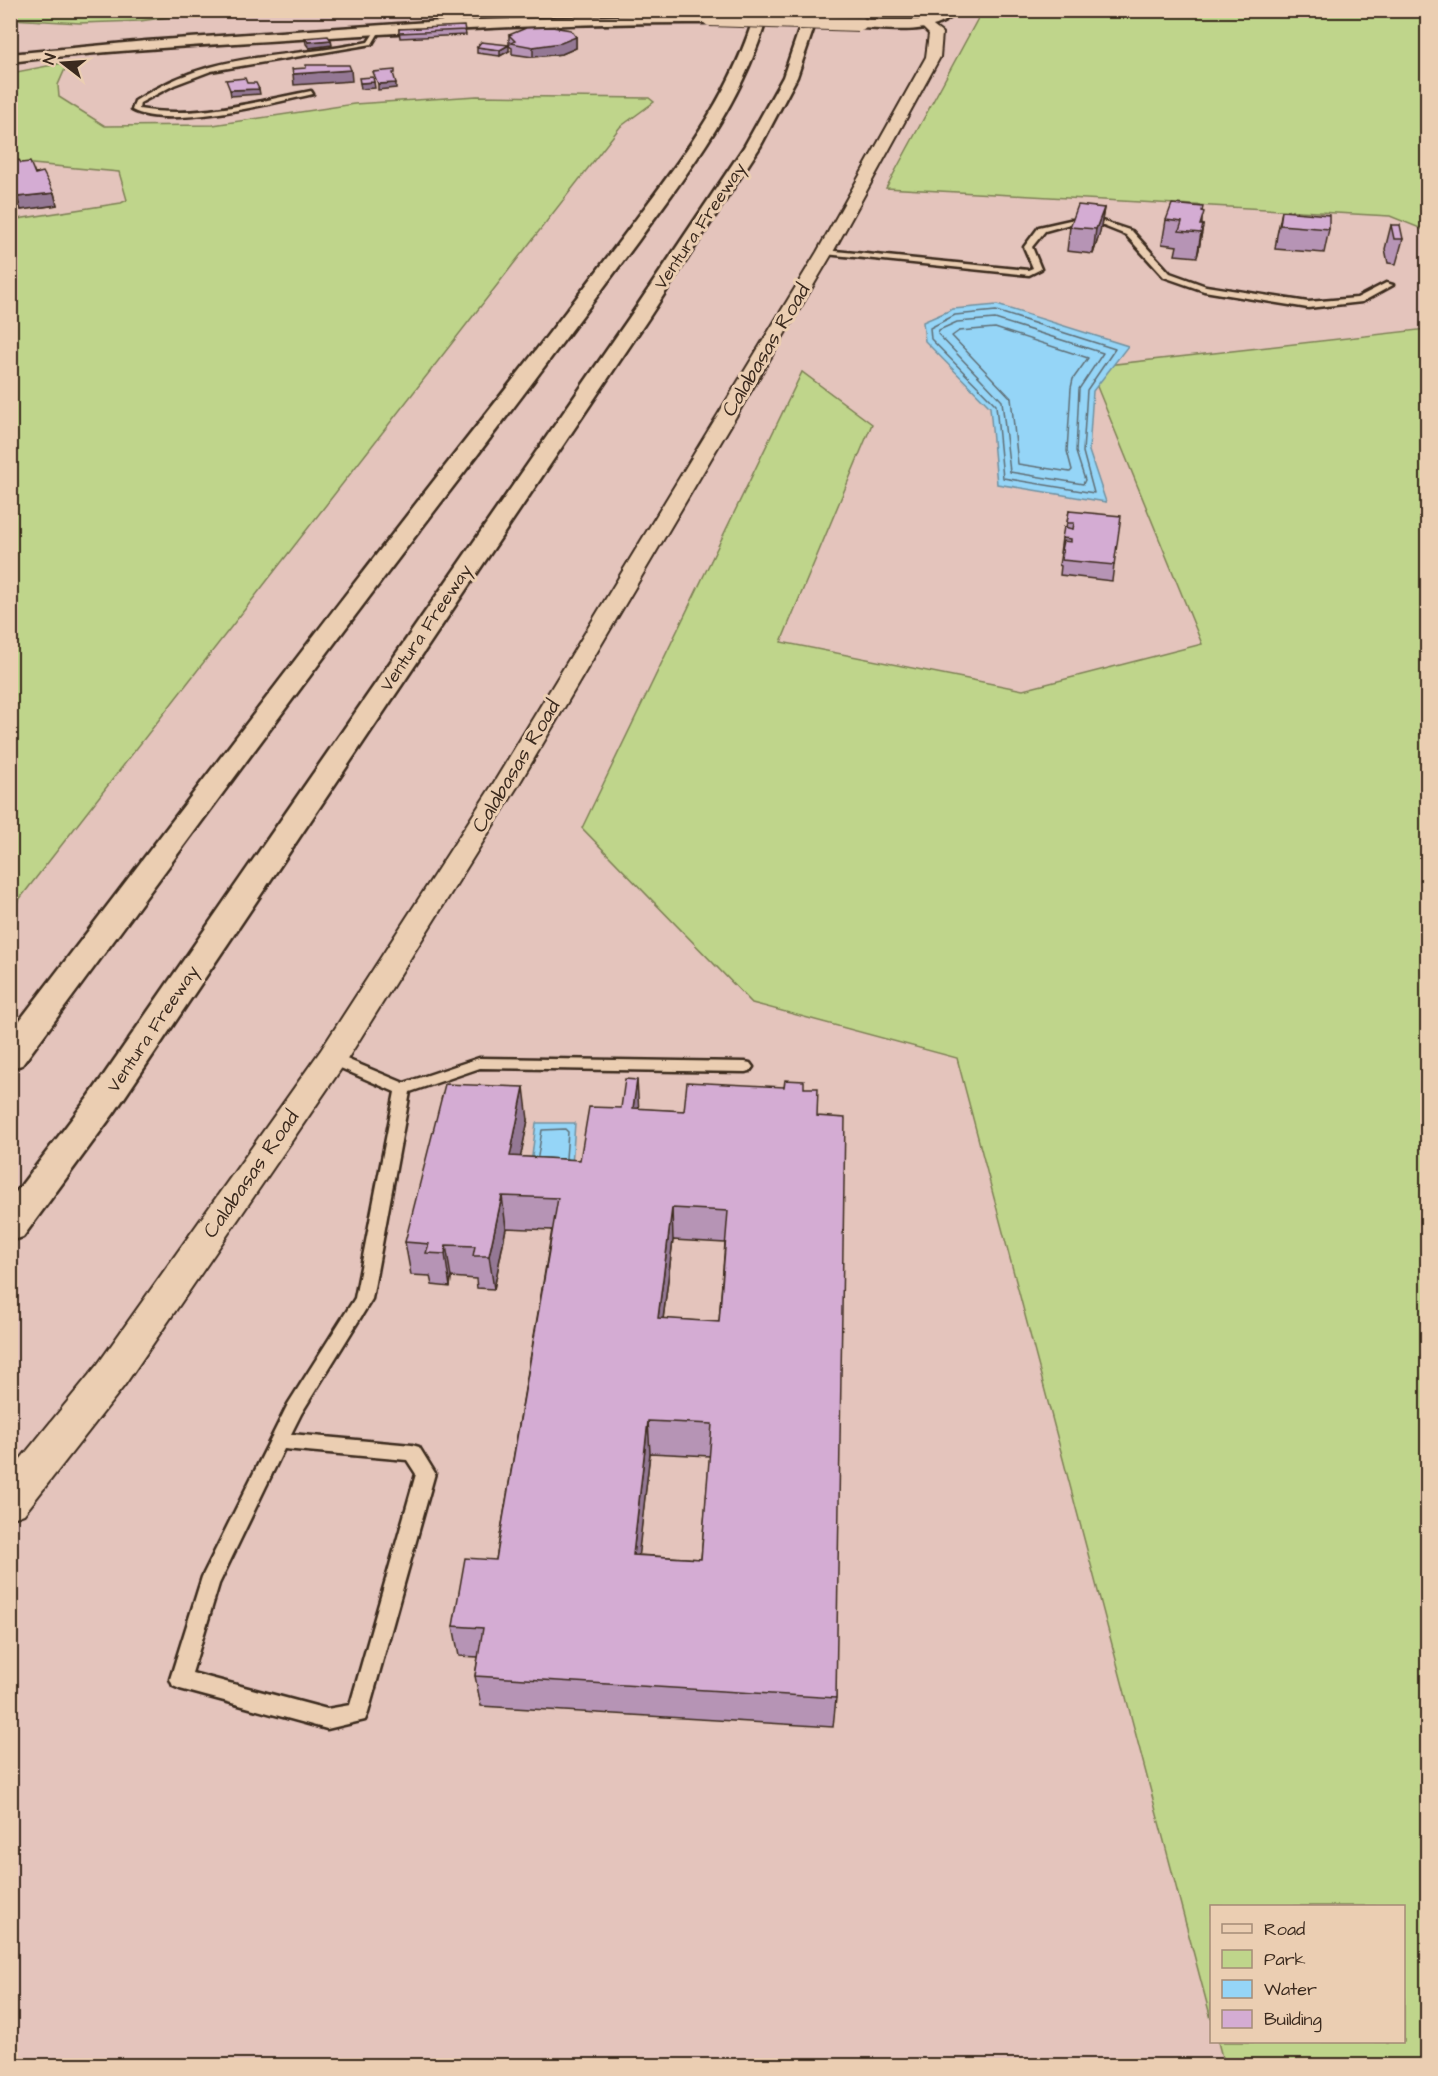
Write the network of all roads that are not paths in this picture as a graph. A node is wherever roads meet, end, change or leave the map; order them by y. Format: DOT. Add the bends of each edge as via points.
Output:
graph roads {
  1 [pos="764,10"];
  2 [pos="809,10"];
  3 [pos="952,10"];
  4 [pos="925,24"];
  5 [pos="378,29"];
  6 [pos="10,58"];
  7 [pos="311,93"];
  8 [pos="825,252"];
  9 [pos="1389,285"];
  10 [pos="10,1056"];
  11 [pos="332,1058"];
  12 [pos="745,1067"];
  13 [pos="403,1089"];
  14 [pos="10,1227"];
  15 [pos="279,1441"];
  16 [pos="10,1502"];
  1 -- 10 [label="main road" via="724,106 678,174 572,319 375,572"];
  2 -- 14 [label="main road, Ventura Freeway" via="790,77 740,166 102,1104"];
  3 -- 4 [label="main road" via="948,16"];
  4 -- 5 [label="main road, bridge" via="560,19"];
  4 -- 8 [label="street, Calabasas Road" via="936,33 933,57"];
  5 -- 6 [label="main road"];
  5 -- 7 [label="lane" via="370,43 347,49 208,69 151,94 137,102 135,110 190,115"];
  8 -- 9 [label="lane" via="1029,273 1037,269 1028,247 1042,229 1070,222 1102,223 1130,233 1167,275 1204,288 1308,305 1359,300"];
  8 -- 11 [label="street, Calabasas Road" via="506,784"];
  11 -- 13 [label="lane"];
  11 -- 16 [label="street, Calabasas Road" via="111,1375"];
  12 -- 13 [label="lane" via="479,1063"];
  13 -- 15 [label="lane" via="363,1299 294,1409"];
  15 -- 15 [label="lane" via="209,1583 180,1679 327,1719 358,1713 426,1473 412,1453"];
}
